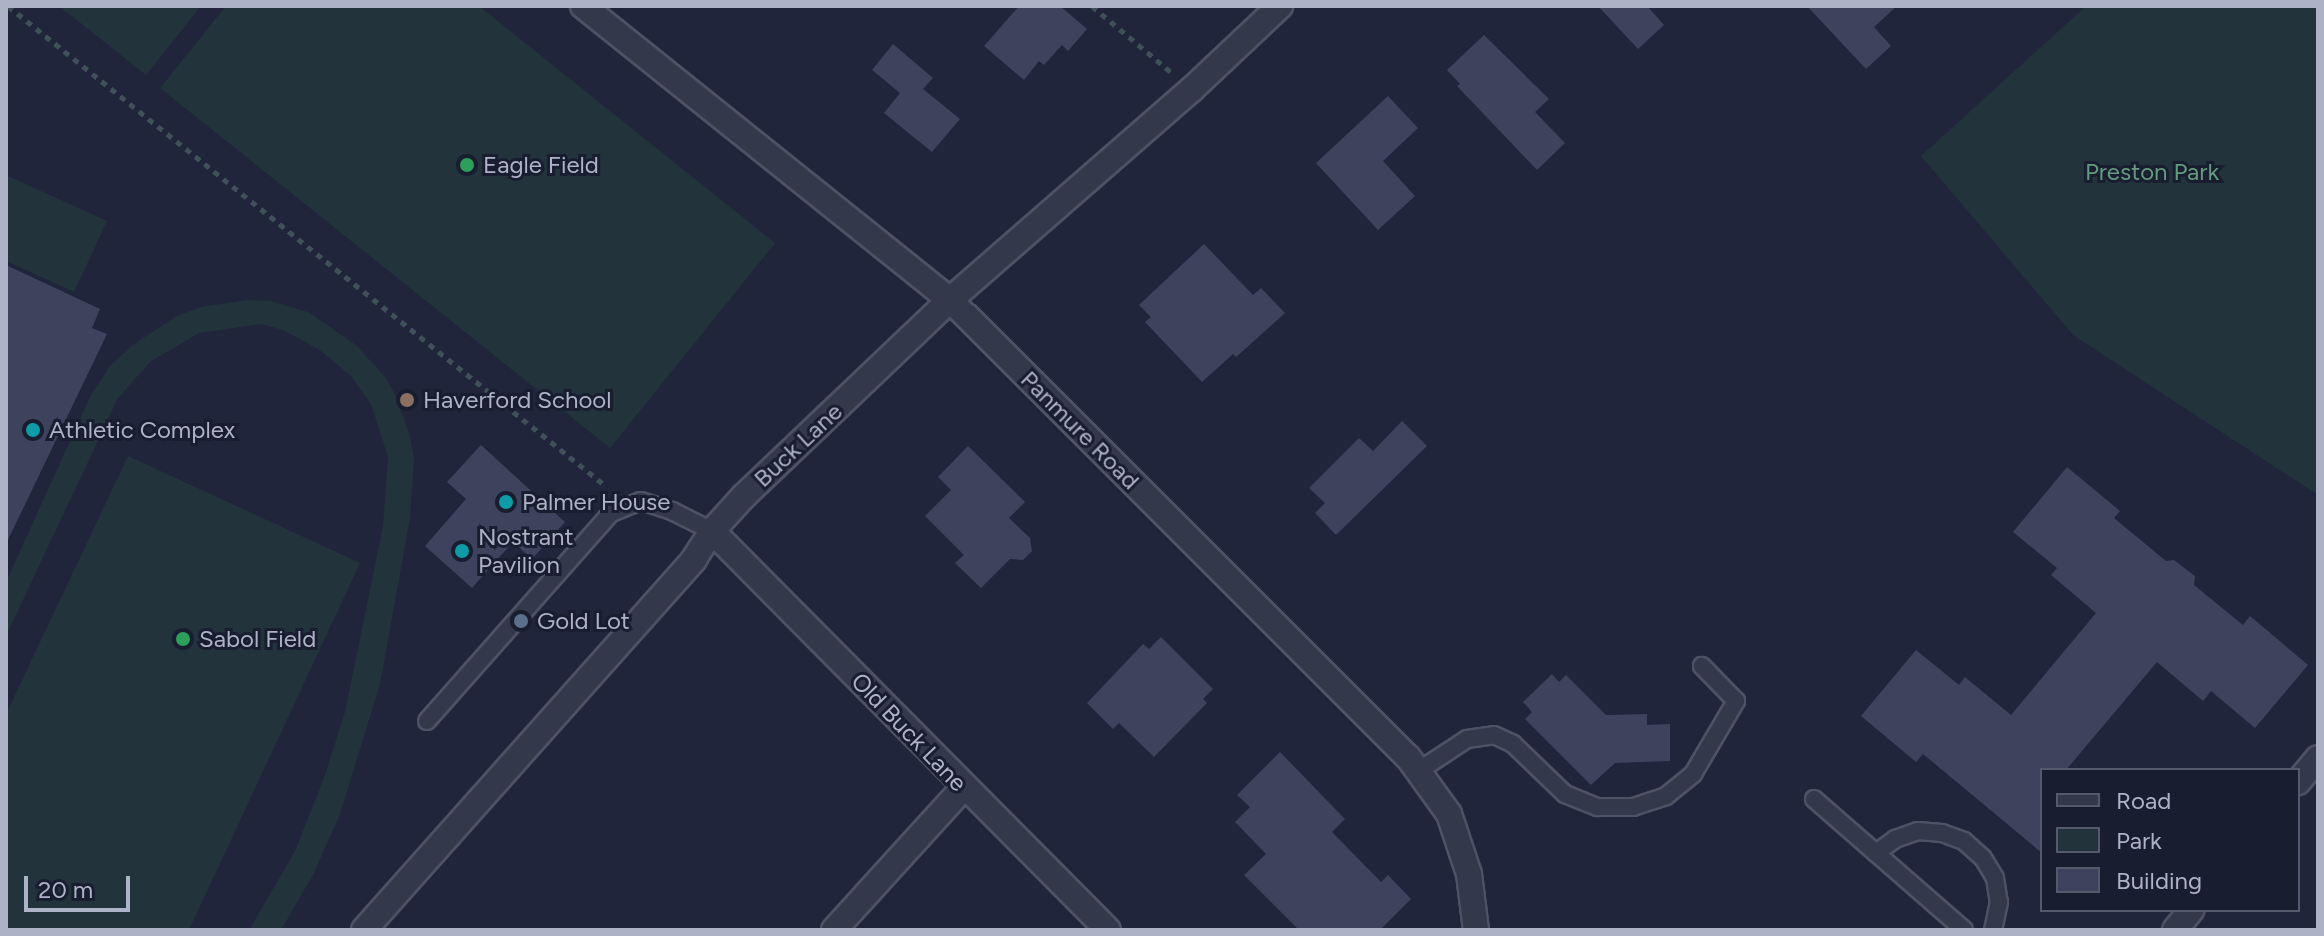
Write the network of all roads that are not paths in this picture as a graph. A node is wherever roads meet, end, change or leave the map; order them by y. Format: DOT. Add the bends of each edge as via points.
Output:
graph roads {
  1 [pos="583,6"];
  2 [pos="1280,6"];
  3 [pos="950,300"];
  4 [pos="712,531"];
  5 [pos="1702,666"];
  6 [pos="427,721"];
  7 [pos="2318,758"];
  8 [pos="1420,770"];
  9 [pos="2300,780"];
  10 [pos="963,788"];
  11 [pos="1814,799"];
  12 [pos="1876,853"];
  13 [pos="2189,912"];
  14 [pos="364,930"];
  15 [pos="834,930"];
  16 [pos="1108,930"];
  17 [pos="1476,930"];
  18 [pos="1964,930"];
  19 [pos="1993,930"];
  20 [pos="2175,930"];
  1 -- 3 [label="street, Panmure Road"];
  2 -- 3 [label="street, Buck Lane"];
  3 -- 4 [label="street, Buck Lane"];
  3 -- 8 [label="street, Panmure Road"];
  4 -- 6 [label="lane" via="641,501 611,513"];
  4 -- 10 [label="street, Old Buck Lane"];
  4 -- 14 [label="street, Buck Lane" via="694,559"];
  5 -- 8 [label="lane" via="1736,701 1693,774 1666,796 1633,807 1598,807 1565,794 1513,744 1494,735 1467,739"];
  7 -- 9 [label="street"];
  8 -- 17 [label="street, Panmure Road" via="1449,814 1469,874"];
  10 -- 15 [label="street"];
  10 -- 16 [label="street, Old Buck Lane"];
  11 -- 12 [label="lane"];
  12 -- 18 [label="lane"];
  12 -- 19 [label="lane" via="1918,831 1964,841 1995,878 1999,902"];
  13 -- 20 [label="street"];
}
